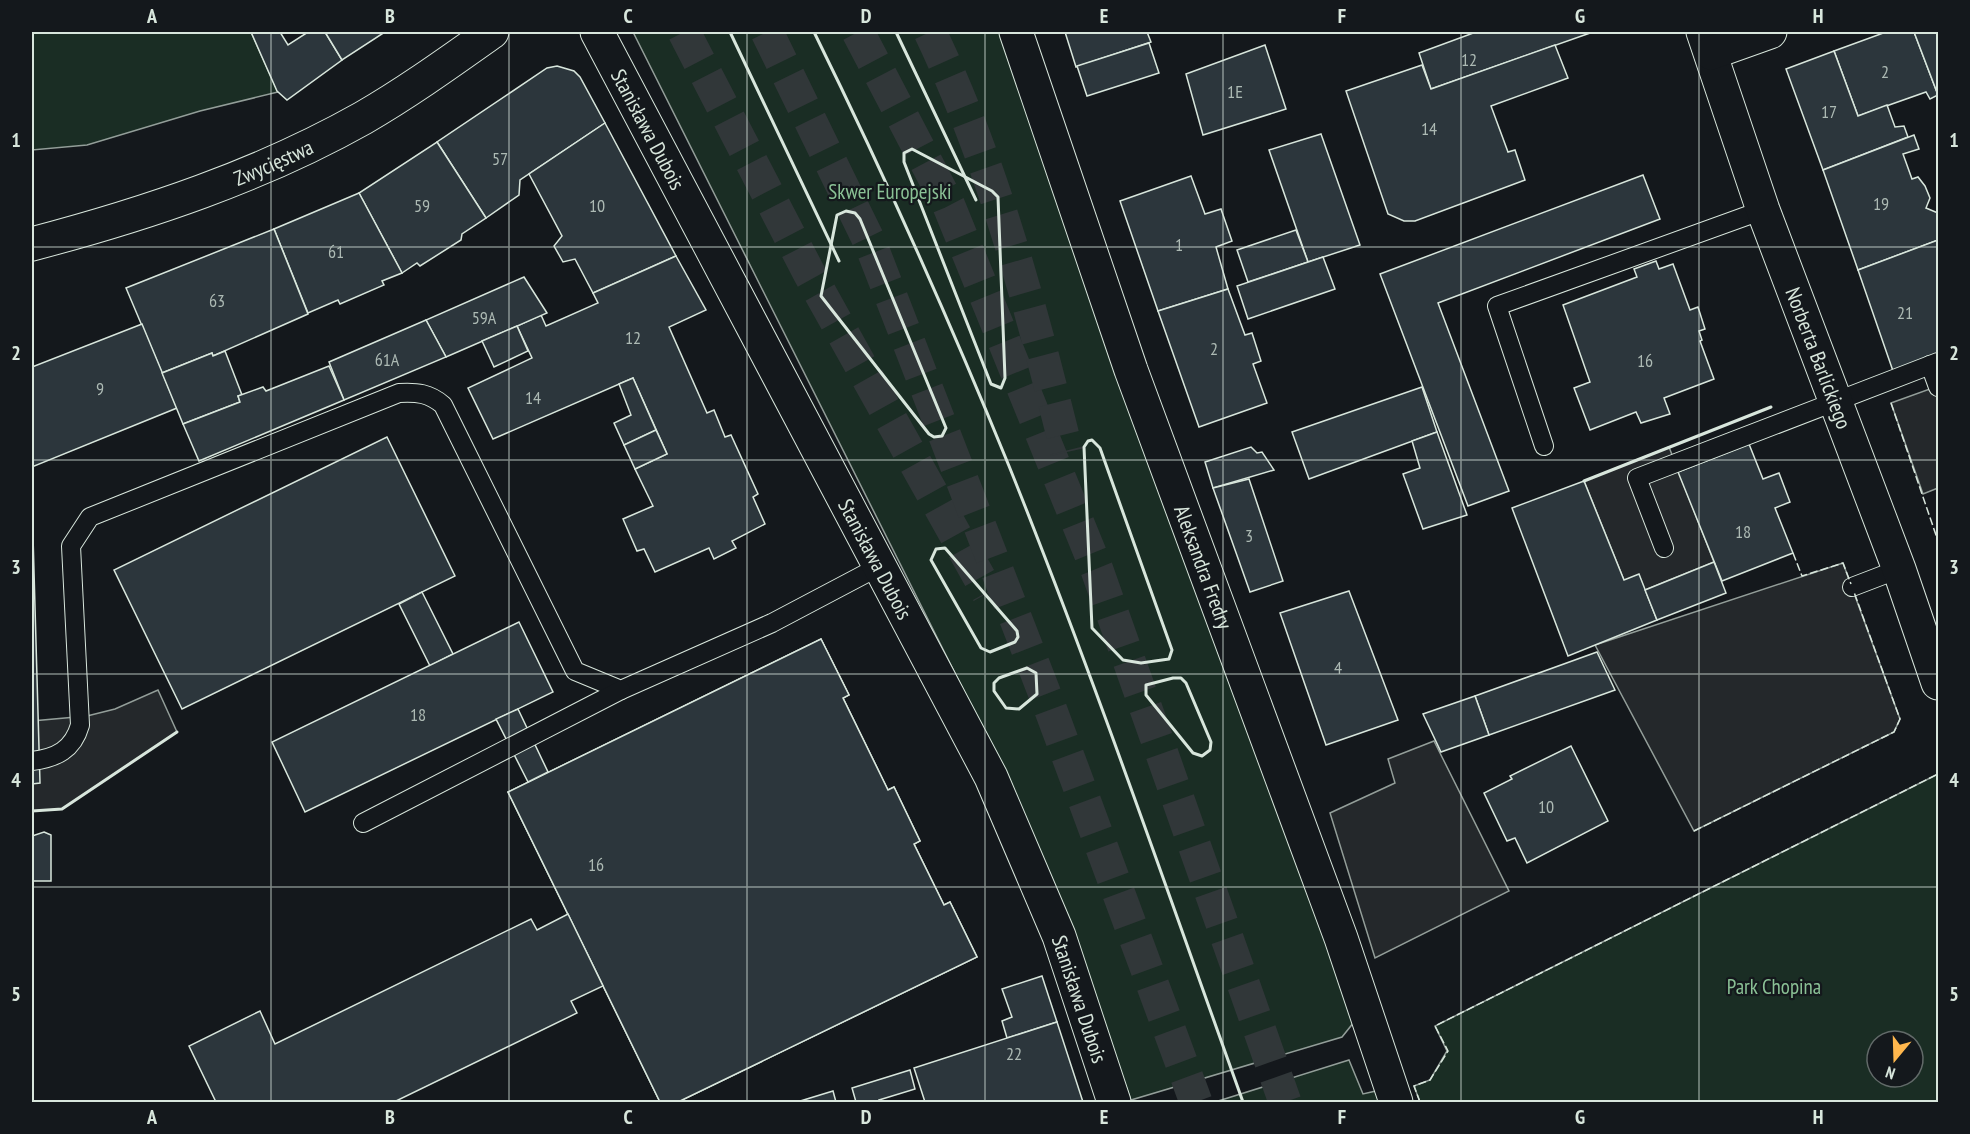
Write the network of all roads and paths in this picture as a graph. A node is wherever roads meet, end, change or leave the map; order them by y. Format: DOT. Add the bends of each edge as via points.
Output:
graph roads {
  1 [pos="492,32"];
  2 [pos="597,32"];
  3 [pos="1016,32"];
  4 [pos="1770,32"];
  5 [pos="1707,42"];
  6 [pos="1763,210"];
  7 [pos="32,244"];
  8 [pos="1934,364"];
  9 [pos="1938,387"];
  10 [pos="1836,403"];
  11 [pos="1544,446"];
  12 [pos="1664,548"];
  13 [pos="880,566"];
  14 [pos="1899,569"];
  15 [pos="1852,587"];
  16 [pos="1938,683"];
  17 [pos="621,690"];
  18 [pos="32,761"];
  19 [pos="363,823"];
  20 [pos="1114,1102"];
  21 [pos="1396,1102"];
  1 -- 7 [label="street, Zwycięstwa" via="365,117 257,171 104,225"];
  2 -- 13 [label="street, Stanisława Dubois"];
  3 -- 21 [label="street, Aleksandra Fredry" via="1131,370 1341,938"];
  4 -- 5 [label="street"];
  5 -- 6 [label="street, Norberta Barlickiego"];
  6 -- 10 [label="street, Norberta Barlickiego"];
  6 -- 11 [label="lane" via="1497,306"];
  8 -- 9 [label="lane"];
  8 -- 10 [label="lane"];
  10 -- 12 [label="lane" via="1637,478"];
  10 -- 14 [label="street, Norberta Barlickiego"];
  13 -- 17 [label="lane" via="771,623"];
  13 -- 20 [label="street, Stanisława Dubois" via="991,777 1059,936"];
  14 -- 15 [label="lane"];
  14 -- 16 [label="street, Norberta Barlickiego"];
  17 -- 18 [label="lane" via="575,671 443,405 432,396 399,393 90,517 70,546 80,725 76,739 66,750"];
  17 -- 19 [label="lane"];
}
